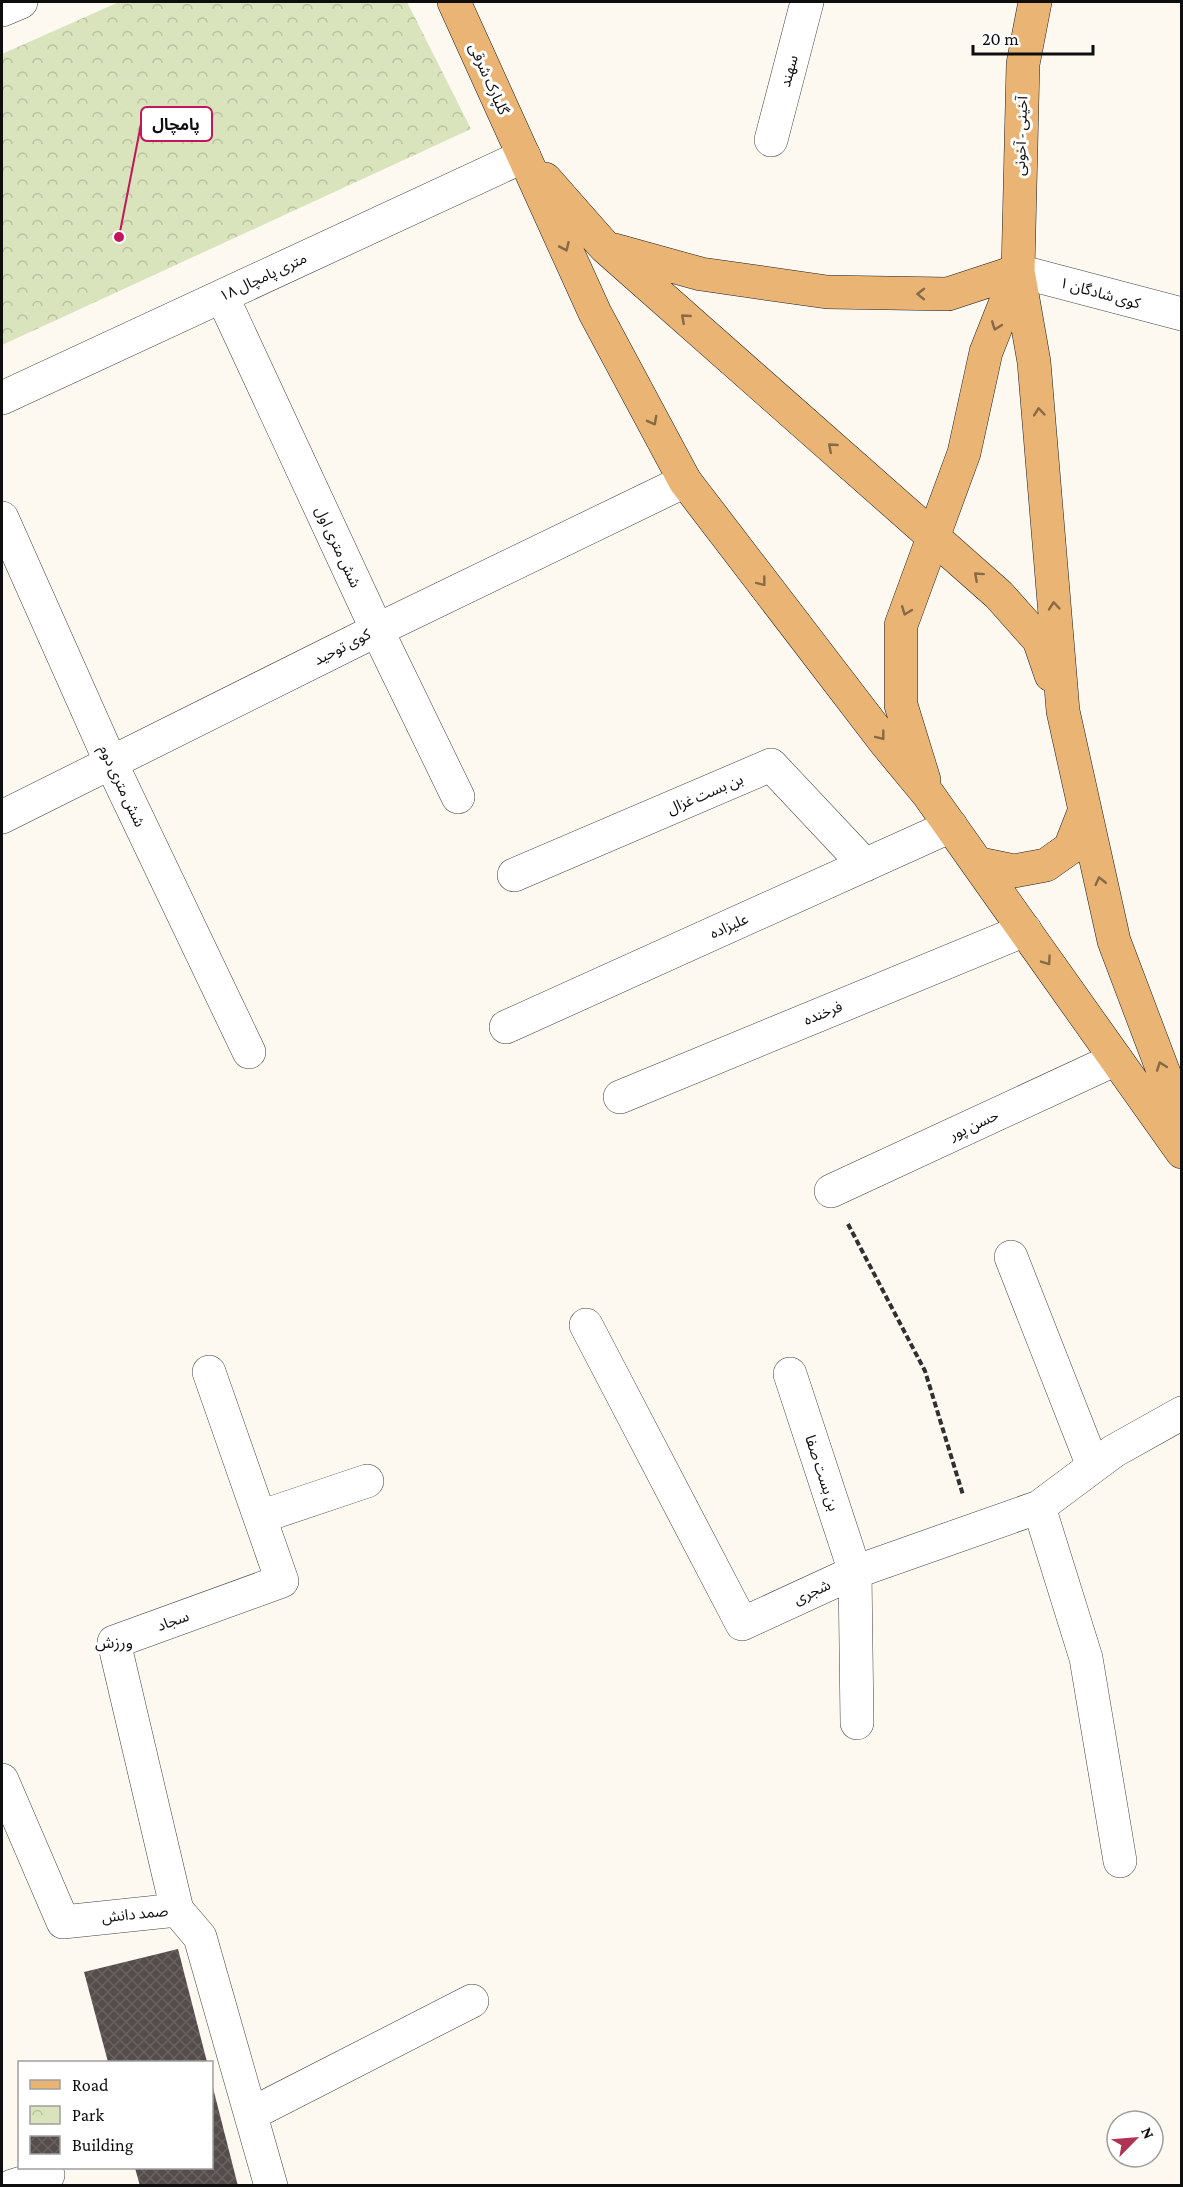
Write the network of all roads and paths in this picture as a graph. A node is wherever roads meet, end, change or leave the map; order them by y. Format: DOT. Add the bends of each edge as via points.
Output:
graph roads {
  1 [pos="21,2"];
  2 [pos="454,2"];
  3 [pos="807,2"];
  4 [pos="1035,2"];
  5 [pos="2,10"];
  6 [pos="771,140"];
  7 [pos="524,156"];
  8 [pos="605,247"];
  9 [pos="1018,271"];
  10 [pos="222,296"];
  11 [pos="1182,314"];
  12 [pos="2,398"];
  13 [pos="685,481"];
  14 [pos="2,518"];
  15 [pos="934,537"];
  16 [pos="377,630"];
  17 [pos="1063,711"];
  18 [pos="111,763"];
  19 [pos="928,794"];
  20 [pos="458,797"];
  21 [pos="1084,812"];
  22 [pos="2,817"];
  23 [pos="951,826"];
  24 [pos="980,864"];
  25 [pos="865,865"];
  26 [pos="514,875"];
  27 [pos="1025,930"];
  28 [pos="506,1027"];
  29 [pos="249,1052"];
  30 [pos="1116,1059"];
  31 [pos="620,1097"];
  32 [pos="1182,1121"];
  33 [pos="1182,1152"];
  34 [pos="831,1191"];
  35 [pos="1011,1257"];
  36 [pos="586,1325"];
  37 [pos="209,1372"];
  38 [pos="790,1374"];
  39 [pos="1182,1413"];
  40 [pos="1093,1466"];
  41 [pos="368,1481"];
  42 [pos="1039,1507"];
  43 [pos="260,1518"];
  44 [pos="974,1530"];
  45 [pos="855,1572"];
  46 [pos="857,1723"];
  47 [pos="2,1780"];
  48 [pos="1120,1861"];
  49 [pos="177,1910"];
  50 [pos="472,2001"];
  51 [pos="251,2114"];
  52 [pos="48,2175"];
  53 [pos="12,2186"];
  54 [pos="271,2186"];
  1 -- 5 [label="street"];
  2 -- 7 [label="main road, گلپارک شرقی"];
  3 -- 6 [label="street, سهند"];
  4 -- 9 [label="main road, آخینی - آخونی" via="1023,64"];
  7 -- 8 [label="main road"];
  7 -- 10 [label="street, ۱۸ متری پامچال"];
  7 -- 13 [label="main road, گلپارک شرقی, one-way" via="595,313"];
  9 -- 8 [label="main road, one-way" via="948,294 827,292 701,274"];
  15 -- 8 [label="main road, one-way"];
  9 -- 11 [label="street, کوی شادگان ۱"];
  9 -- 15 [label="main road, one-way" via="986,352 964,453"];
  17 -- 9 [label="main road, one-way" via="1034,362"];
  10 -- 12 [label="street, ۱۸ متری پامچال"];
  10 -- 16 [label="street, شش متری اول"];
  13 -- 16 [label="street, کوی توحید"];
  13 -- 19 [label="main road, گلپارک شرقی, one-way"];
  14 -- 18 [label="street, شش متری دوم"];
  17 -- 15 [label="main road, one-way" via="1039,640 999,595"];
  15 -- 19 [label="main road, one-way" via="901,625 901,705"];
  16 -- 18 [label="street, کوی توحید"];
  16 -- 20 [label="street, شش متری اول"];
  17 -- 21 [label="main road"];
  18 -- 22 [label="street, کوی توحید"];
  18 -- 29 [label="street, شش متری دوم"];
  19 -- 23 [label="main road"];
  21 -- 24 [label="main road" via="1070,848 1046,865 1014,871"];
  32 -- 21 [label="main road, one-way" via="1114,940"];
  23 -- 24 [label="main road"];
  23 -- 25 [label="street, علیزاده"];
  24 -- 27 [label="main road"];
  25 -- 26 [label="street, بن بست غزال" via="771,765"];
  25 -- 28 [label="street, علیزاده"];
  27 -- 30 [label="main road, one-way"];
  27 -- 31 [label="street, فرخنده"];
  30 -- 33 [label="main road"];
  30 -- 34 [label="street, حسن پور"];
  34 -- 44 [label="path" via="925,1371"];
  35 -- 40 [label="street"];
  36 -- 45 [label="street, شجری" via="742,1624"];
  37 -- 43 [label="street, سجاد"];
  38 -- 45 [label="street, بن بست صفا"];
  39 -- 40 [label="street, شجری"];
  40 -- 42 [label="street, شجری"];
  41 -- 43 [label="street"];
  42 -- 44 [label="street, شجری"];
  42 -- 48 [label="street" via="1086,1658"];
  43 -- 49 [label="street, سجاد" via="282,1581 114,1642"];
  44 -- 45 [label="street, شجری"];
  45 -- 46 [label="street, بن بست صفا"];
  47 -- 49 [label="street, صمد دانش" via="63,1922"];
  49 -- 51 [label="street, صمد دانش" via="200,1936"];
  50 -- 51 [label="street"];
  51 -- 54 [label="street, صمد دانش"];
  52 -- 53 [label="street"];
}
